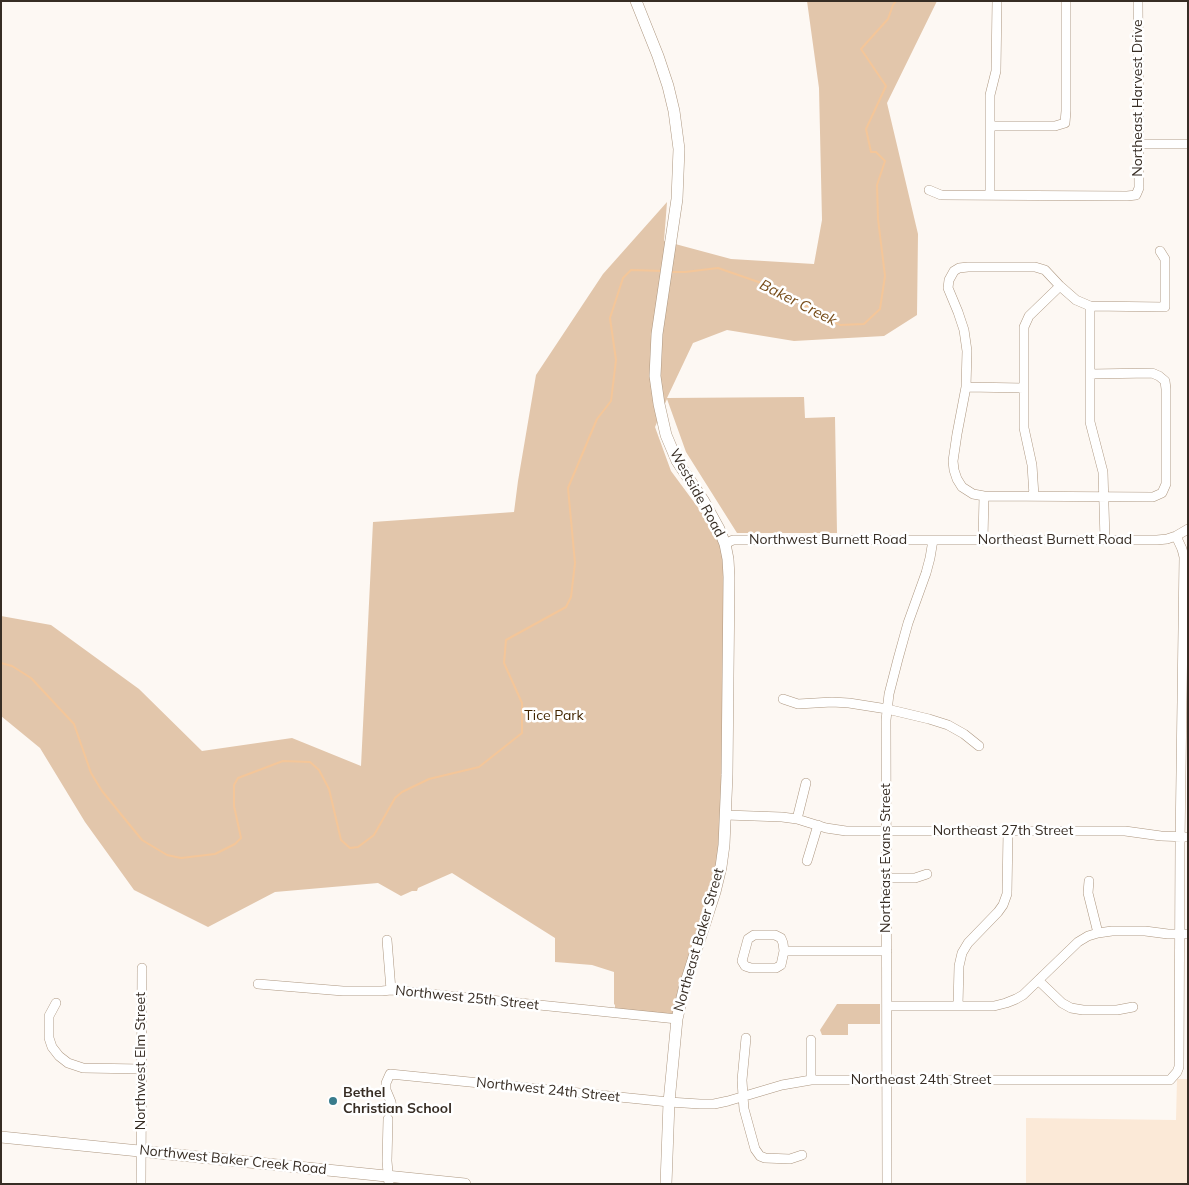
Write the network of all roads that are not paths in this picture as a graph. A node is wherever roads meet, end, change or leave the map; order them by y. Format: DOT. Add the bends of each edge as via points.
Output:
graph roads {
  1 [pos="636,1"];
  2 [pos="997,1"];
  3 [pos="1066,1"];
  4 [pos="1138,1"];
  5 [pos="990,126"];
  6 [pos="1139,144"];
  7 [pos="1188,144"];
  8 [pos="929,190"];
  9 [pos="990,196"];
  10 [pos="1160,251"];
  11 [pos="1060,286"];
  12 [pos="1090,306"];
  13 [pos="1090,374"];
  14 [pos="966,387"];
  15 [pos="1024,388"];
  16 [pos="984,496"];
  17 [pos="1034,496"];
  18 [pos="1104,496"];
  19 [pos="1188,529"];
  20 [pos="1176,536"];
  21 [pos="983,539"];
  22 [pos="933,540"];
  23 [pos="1105,540"];
  24 [pos="725,544"];
  25 [pos="1186,623"];
  26 [pos="783,699"];
  27 [pos="887,709"];
  28 [pos="979,746"];
  29 [pos="1185,747"];
  30 [pos="806,783"];
  31 [pos="726,815"];
  32 [pos="797,819"];
  33 [pos="818,825"];
  34 [pos="886,831"];
  35 [pos="1008,831"];
  36 [pos="1184,837"];
  37 [pos="806,860"];
  38 [pos="928,874"];
  39 [pos="886,878"];
  40 [pos="1088,881"];
  41 [pos="1098,933"];
  42 [pos="1184,934"];
  43 [pos="388,940"];
  44 [pos="784,951"];
  45 [pos="887,951"];
  46 [pos="142,968"];
  47 [pos="1039,981"];
  48 [pos="258,984"];
  49 [pos="391,990"];
  50 [pos="56,1003"];
  51 [pos="887,1006"];
  52 [pos="958,1006"];
  53 [pos="1133,1007"];
  54 [pos="1184,1010"];
  55 [pos="677,1019"];
  56 [pos="746,1038"];
  57 [pos="811,1040"];
  58 [pos="142,1069"];
  59 [pos="886,1079"];
  60 [pos="811,1080"];
  61 [pos="743,1096"];
  62 [pos="669,1102"];
  63 [pos="392,1108"];
  64 [pos="388,1119"];
  65 [pos="1,1137"];
  66 [pos="141,1151"];
  67 [pos="802,1155"];
  68 [pos="389,1180"];
  69 [pos="141,1184"];
  70 [pos="465,1184"];
  71 [pos="666,1184"];
  72 [pos="887,1184"];
  1 -- 24 [label="main road, Westside Road" via="668,86 679,149 677,199 655,351 659,404 666,435 677,461 710,511"];
  2 -- 5 [label="street" via="996,71 990,95"];
  3 -- 5 [label="street" via="1065,123 1055,126"];
  4 -- 6 [label="street, Northeast Harvest Drive"];
  5 -- 9 [label="street"];
  6 -- 7 [label="street"];
  6 -- 9 [label="street, Northeast Harvest Drive" via="1136,195"];
  8 -- 9 [label="street" via="941,196"];
  10 -- 12 [label="street" via="1165,259 1165,307"];
  11 -- 12 [label="street" via="1076,300"];
  11 -- 14 [label="street" via="1045,270 1035,267 968,267 954,271 948,288 964,330"];
  11 -- 15 [label="street" via="1025,322"];
  12 -- 13 [label="street"];
  13 -- 18 [label="street" via="1090,422 1103,472"];
  13 -- 18 [label="street" via="1152,373 1165,382 1166,389 1166,484 1162,493 1154,496"];
  14 -- 15 [label="street"];
  14 -- 16 [label="street" via="956,434 954,470 962,487"];
  15 -- 17 [label="street" via="1024,428 1032,465"];
  16 -- 17 [label="street"];
  16 -- 21 [label="street"];
  17 -- 18 [label="street"];
  18 -- 23 [label="street"];
  19 -- 20 [label="street"];
  20 -- 23 [label="street, Northeast Burnett Road" via="1157,540"];
  20 -- 25 [label="street" via="1184,556"];
  21 -- 22 [label="street, Northeast Burnett Road"];
  21 -- 23 [label="street, Northeast Burnett Road"];
  22 -- 24 [label="street, Northwest Burnett Road" via="733,540"];
  22 -- 27 [label="street, Northeast Evans Street" via="926,573 898,658"];
  24 -- 31 [label="main road, Westside Road" via="729,594"];
  25 -- 29 [label="street"];
  26 -- 27 [label="street" via="798,704 849,702"];
  27 -- 28 [label="street" via="948,725"];
  27 -- 34 [label="street, Northeast Evans Street"];
  29 -- 36 [label="street"];
  30 -- 32 [label="street"];
  31 -- 32 [label="street, Northeast 27th Street"];
  31 -- 55 [label="main road, Northeast Baker Street" via="718,880"];
  32 -- 33 [label="street, Northeast 27th Street"];
  33 -- 34 [label="street, Northeast 27th Street" via="846,831"];
  33 -- 37 [label="street"];
  34 -- 35 [label="street, Northeast 27th Street"];
  34 -- 39 [label="street, Northeast Evans Street"];
  35 -- 36 [label="street, Northeast 27th Street" via="1125,831"];
  35 -- 52 [label="street" via="1007,894 998,912 962,953"];
  36 -- 42 [label="street"];
  38 -- 39 [label="street" via="915,878"];
  39 -- 45 [label="street, Northeast Evans Street"];
  40 -- 41 [label="street"];
  41 -- 42 [label="street" via="1145,931"];
  41 -- 47 [label="street" via="1078,942"];
  42 -- 54 [label="street"];
  43 -- 49 [label="street"];
  44 -- 44 [label="street" via="781,938 754,935 748,939 742,960 751,968 776,968 781,965"];
  44 -- 45 [label="street"];
  45 -- 51 [label="street, Northeast Evans Street"];
  46 -- 58 [label="street, Northwest Elm Street"];
  47 -- 52 [label="street" via="1023,995 1006,1003"];
  47 -- 53 [label="street" via="1071,1008 1117,1010"];
  48 -- 49 [label="street, Northwest 25th Street" via="343,991"];
  49 -- 55 [label="street, Northwest 25th Street"];
  50 -- 58 [label="street" via="50,1016 49,1038 52,1047 68,1063 82,1068"];
  51 -- 52 [label="street"];
  51 -- 59 [label="street, Northeast Evans Street"];
  54 -- 59 [label="street, Northeast 24th Street" via="1179,1067 1170,1080"];
  55 -- 62 [label="main road, Northeast Baker Street"];
  56 -- 61 [label="street"];
  57 -- 60 [label="street"];
  58 -- 66 [label="street, Northwest Elm Street"];
  59 -- 60 [label="street, Northeast 24th Street"];
  59 -- 72 [label="street, Northeast Evans Street"];
  60 -- 61 [label="street, Northeast 24th Street"];
  61 -- 62 [label="street, Northeast 24th Street" via="714,1104"];
  61 -- 67 [label="street" via="755,1149 760,1156 790,1158"];
  62 -- 63 [label="street, Northwest 24th Street" via="390,1074 386,1090"];
  62 -- 71 [label="main road, Northeast Baker Street"];
  64 -- 68 [label="street"];
  65 -- 66 [label="main road, Northwest Baker Creek Road"];
  66 -- 68 [label="main road, Northwest Baker Creek Road"];
  66 -- 69 [label="street, Northwest Elm Street"];
  68 -- 70 [label="main road, Northwest Baker Creek Road"];
}
